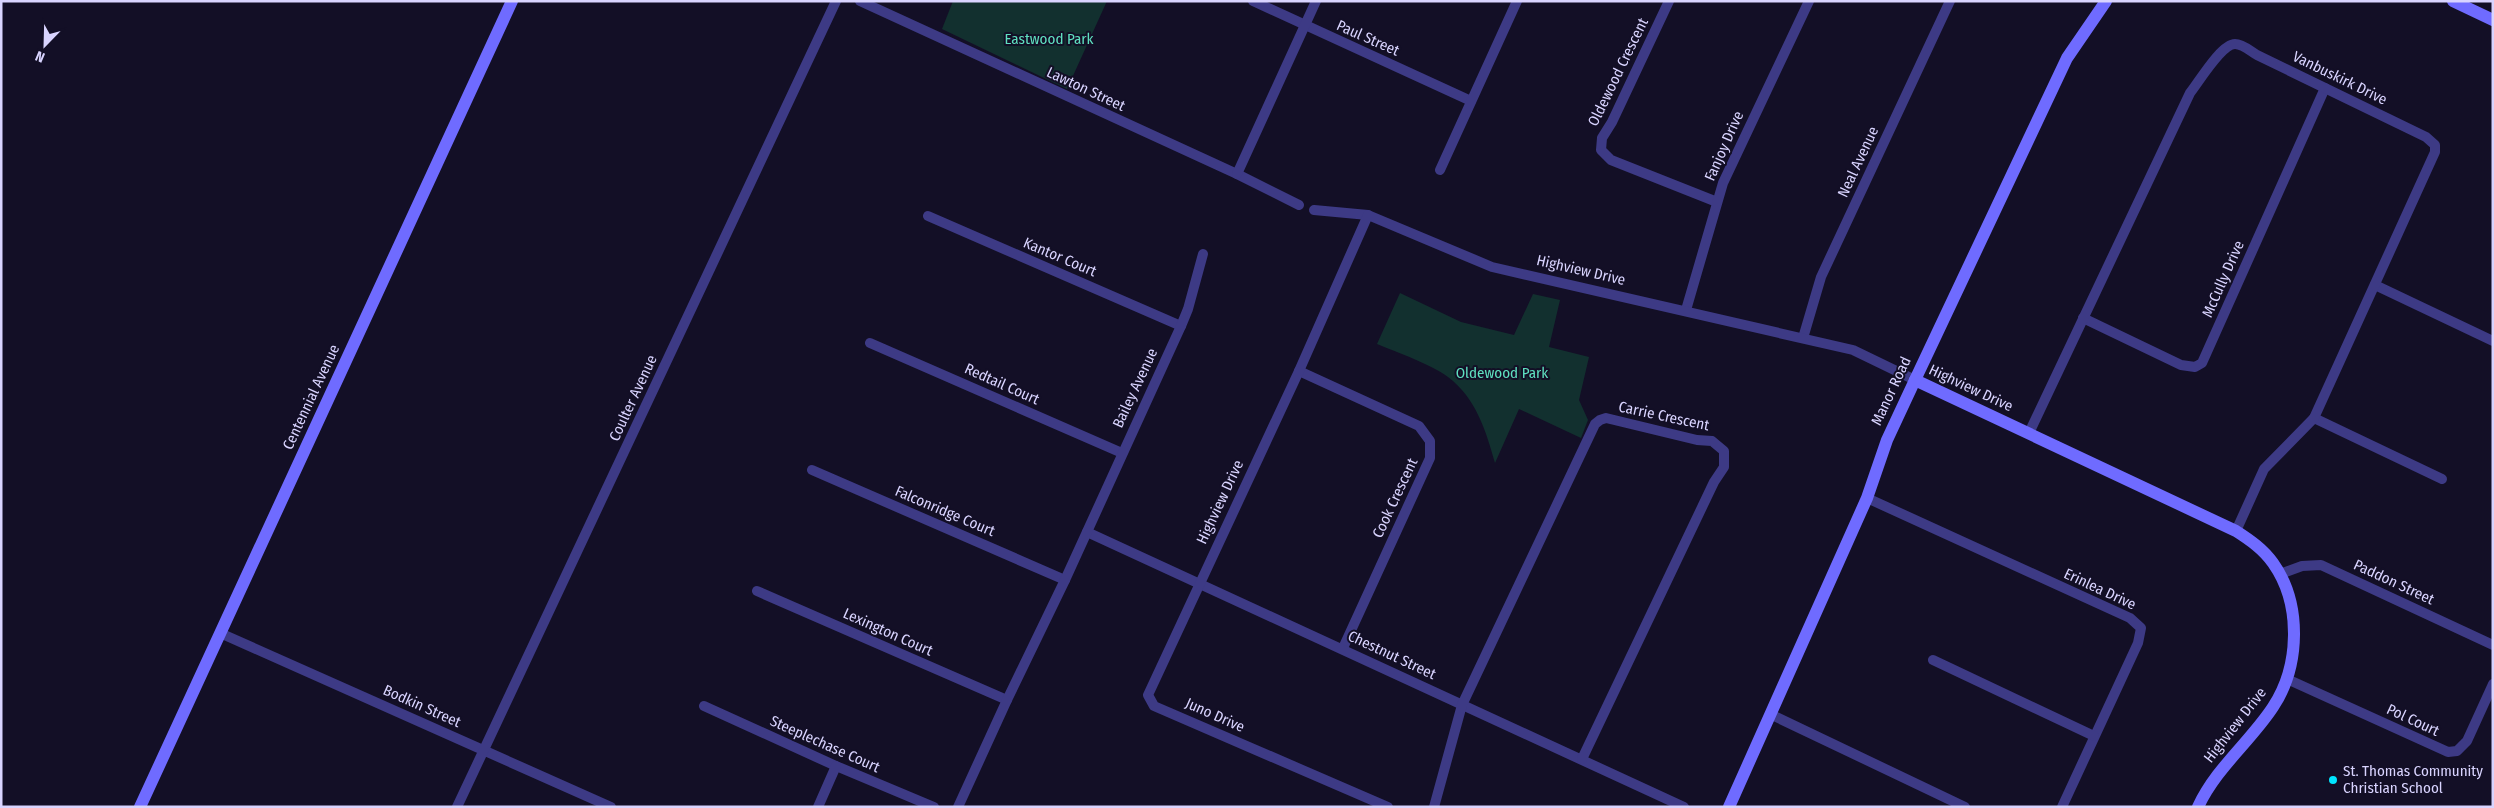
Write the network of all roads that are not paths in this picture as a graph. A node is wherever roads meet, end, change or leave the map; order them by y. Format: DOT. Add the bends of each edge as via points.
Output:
graph roads {
  1 [pos="512,1"];
  2 [pos="836,1"];
  3 [pos="860,1"];
  4 [pos="1253,1"];
  5 [pos="1316,1"];
  6 [pos="1517,1"];
  7 [pos="1669,1"];
  8 [pos="1809,1"];
  9 [pos="1950,1"];
  10 [pos="2106,1"];
  11 [pos="2453,1"];
  12 [pos="2493,20"];
  13 [pos="1305,25"];
  14 [pos="2325,88"];
  15 [pos="1471,101"];
  16 [pos="1440,170"];
  17 [pos="1237,174"];
  18 [pos="1717,202"];
  19 [pos="1299,205"];
  20 [pos="1314,210"];
  21 [pos="1368,215"];
  22 [pos="928,216"];
  23 [pos="1203,254"];
  24 [pos="2375,285"];
  25 [pos="1686,310"];
  26 [pos="2084,318"];
  27 [pos="1181,326"];
  28 [pos="1803,338"];
  29 [pos="2493,340"];
  30 [pos="870,343"];
  31 [pos="1299,371"];
  32 [pos="1915,380"];
  33 [pos="2314,418"];
  34 [pos="2029,433"];
  35 [pos="1122,453"];
  36 [pos="812,470"];
  37 [pos="2442,479"];
  38 [pos="1867,498"];
  39 [pos="2236,531"];
  40 [pos="1087,532"];
  41 [pos="2280,574"];
  42 [pos="1066,580"];
  43 [pos="1200,584"];
  44 [pos="757,591"];
  45 [pos="220,633"];
  46 [pos="2493,645"];
  47 [pos="1343,648"];
  48 [pos="1933,660"];
  49 [pos="2287,679"];
  50 [pos="2493,684"];
  51 [pos="1006,700"];
  52 [pos="1462,705"];
  53 [pos="704,706"];
  54 [pos="1772,715"];
  55 [pos="2094,736"];
  56 [pos="484,750"];
  57 [pos="1582,759"];
  58 [pos="836,766"];
  59 [pos="140,807"];
  60 [pos="457,807"];
  61 [pos="611,807"];
  62 [pos="818,807"];
  63 [pos="934,807"];
  64 [pos="958,807"];
  65 [pos="1388,807"];
  66 [pos="1434,807"];
  67 [pos="1684,807"];
  68 [pos="1729,807"];
  69 [pos="1965,807"];
  70 [pos="2062,807"];
  71 [pos="2198,807"];
  1 -- 45 [label="street, Centennial Avenue"];
  2 -- 56 [label="street, Coulter Avenue"];
  3 -- 17 [label="street, Lawton Street"];
  4 -- 13 [label="street, Paul Street"];
  5 -- 13 [label="street"];
  6 -- 15 [label="street"];
  7 -- 18 [label="street, Oldewood Crescent" via="1602,138 1602,150 1611,160"];
  8 -- 18 [label="street, Fanjoy Drive"];
  9 -- 28 [label="street, Neal Avenue" via="1821,277"];
  10 -- 32 [label="street, Manor Road" via="2067,58"];
  11 -- 12 [label="street"];
  13 -- 15 [label="street, Paul Street"];
  13 -- 17 [label="street"];
  14 -- 24 [label="street, Vanbuskirk Drive" via="2411,128 2435,145 2433,160"];
  14 -- 26 [label="street, Vanbuskirk Drive" via="2240,45 2233,44 2223,49 2190,93"];
  14 -- 26 [label="street, McCully Drive" via="2202,363 2195,368 2181,365"];
  15 -- 16 [label="street"];
  17 -- 19 [label="street, Lawton Street"];
  18 -- 25 [label="street, Fanjoy Drive"];
  20 -- 21 [label="street, Highview Drive"];
  21 -- 25 [label="street, Highview Drive" via="1492,267"];
  21 -- 31 [label="street, Highview Drive"];
  22 -- 27 [label="street, Kantor Court"];
  23 -- 27 [label="street, Bailey Avenue"];
  24 -- 29 [label="street"];
  24 -- 33 [label="street, Vanbuskirk Drive"];
  25 -- 28 [label="street, Highview Drive"];
  26 -- 34 [label="street, Vanbuskirk Drive"];
  27 -- 35 [label="street, Bailey Avenue"];
  28 -- 32 [label="street, Highview Drive" via="1853,350"];
  30 -- 35 [label="street, Redtail Court"];
  31 -- 43 [label="street, Highview Drive"];
  31 -- 47 [label="street, Cook Crescent" via="1419,426 1430,441 1430,458"];
  32 -- 34 [label="street, Highview Drive"];
  32 -- 38 [label="street, Manor Road" via="1887,440"];
  33 -- 37 [label="street"];
  33 -- 39 [label="street, Vanbuskirk Drive" via="2264,469"];
  34 -- 39 [label="street, Highview Drive"];
  35 -- 40 [label="street, Bailey Avenue"];
  36 -- 42 [label="street, Falconridge Court"];
  38 -- 54 [label="street, Manor Road"];
  38 -- 55 [label="street, Erinlea Drive" via="2136,622 2141,628 2138,643"];
  39 -- 41 [label="street, Highview Drive" via="2253,542"];
  40 -- 42 [label="street"];
  40 -- 43 [label="street, Chestnut Street"];
  41 -- 46 [label="street, Paddon Street" via="2302,566 2321,565"];
  41 -- 49 [label="street, Highview Drive" via="2292,613 2294,633"];
  42 -- 51 [label="street"];
  43 -- 47 [label="street, Chestnut Street"];
  43 -- 65 [label="street, Juno Drive" via="1148,691 1152,704"];
  44 -- 51 [label="street, Lexington Court"];
  45 -- 56 [label="street, Bodkin Street"];
  45 -- 59 [label="street, Centennial Avenue"];
  47 -- 52 [label="street, Chestnut Street"];
  48 -- 55 [label="street"];
  49 -- 50 [label="street, Pol Court" via="2448,752 2463,747"];
  49 -- 71 [label="street, Highview Drive" via="2272,709 2211,782"];
  51 -- 64 [label="street"];
  52 -- 57 [label="street, Chestnut Street"];
  52 -- 57 [label="street, Carrie Crescent" via="1595,424 1606,418 1712,442 1724,451 1724,467"];
  52 -- 66 [label="street"];
  53 -- 58 [label="street, Steeplechase Court"];
  54 -- 68 [label="street, Manor Road"];
  54 -- 69 [label="street"];
  55 -- 70 [label="street, Erinlea Drive"];
  56 -- 60 [label="street, Coulter Avenue"];
  56 -- 61 [label="street, Bodkin Street"];
  57 -- 67 [label="street, Chestnut Street"];
  58 -- 62 [label="street"];
  58 -- 63 [label="street, Steeplechase Court"];
}
